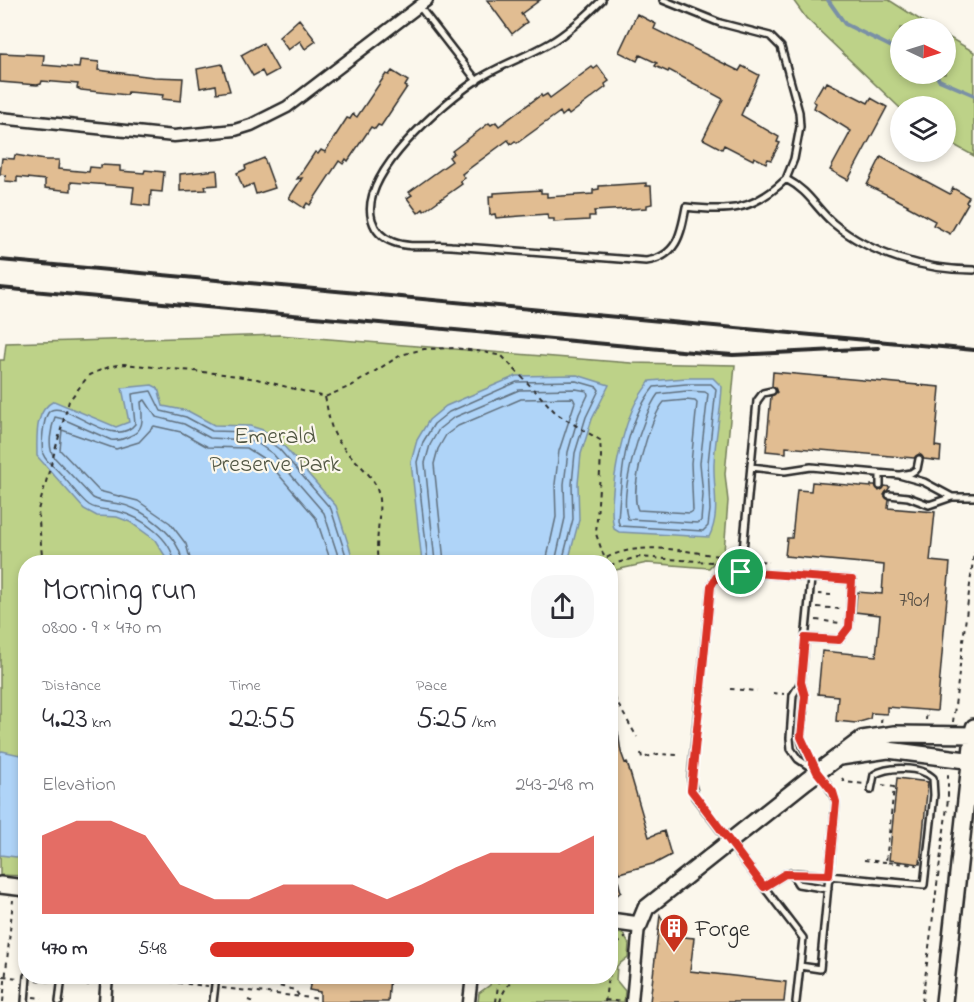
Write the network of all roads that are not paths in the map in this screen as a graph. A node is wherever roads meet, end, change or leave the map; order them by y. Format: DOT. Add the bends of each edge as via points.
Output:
graph roads {
  1 [pos="602,0"];
  2 [pos="663,0"];
  3 [pos="420,2"];
  4 [pos="477,81"];
  5 [pos="0,118"];
  6 [pos="786,179"];
  7 [pos="974,270"];
  8 [pos="772,391"];
  9 [pos="919,459"];
  10 [pos="752,467"];
  11 [pos="880,474"];
  12 [pos="899,475"];
  13 [pos="880,486"];
  14 [pos="889,495"];
  15 [pos="952,497"];
  16 [pos="974,497"];
  17 [pos="741,572"];
  18 [pos="810,579"];
  19 [pos="805,638"];
  20 [pos="801,682"];
  21 [pos="974,732"];
  22 [pos="837,758"];
  23 [pos="972,760"];
  24 [pos="817,772"];
  25 [pos="871,790"];
  26 [pos="730,841"];
  27 [pos="791,873"];
  28 [pos="829,875"];
  29 [pos="0,885"];
  30 [pos="18,887"];
  31 [pos="764,887"];
  32 [pos="828,889"];
  33 [pos="618,922"];
  34 [pos="639,925"];
  35 [pos="800,966"];
  36 [pos="26,984"];
  37 [pos="61,984"];
  38 [pos="106,984"];
  39 [pos="215,984"];
  40 [pos="471,984"];
  41 [pos="25,1002"];
  42 [pos="59,1002"];
  43 [pos="105,1002"];
  44 [pos="213,1002"];
  45 [pos="469,1002"];
  46 [pos="632,1002"];
  47 [pos="796,1002"];
  48 [pos="944,1002"];
  1 -- 4 [label="lane" via="550,43"];
  2 -- 6 [label="lane" via="720,23 770,36 781,47 800,127"];
  3 -- 4 [label="lane"];
  3 -- 5 [label="street" via="287,107 251,125 174,136"];
  4 -- 6 [label="lane" via="414,134 381,178 374,192 371,215 375,227 392,242 659,259 677,240 686,207 722,211 738,208 775,190"];
  6 -- 7 [label="lane" via="801,187 831,221 862,242 918,264"];
  8 -- 10 [label="lane" via="763,393 757,401"];
  9 -- 12 [label="lane" via="917,469"];
  10 -- 11 [label="lane" via="786,471 811,467"];
  10 -- 17 [label="lane"];
  11 -- 12 [label="lane"];
  11 -- 13 [label="lane"];
  12 -- 15 [label="lane" via="924,482"];
  14 -- 15 [label="lane" via="929,505"];
  15 -- 16 [label="lane"];
  17 -- 18 [label="lane"];
  17 -- 26 [label="lane" via="727,571 717,576 711,586 690,780 694,797"];
  18 -- 19 [label="lane"];
  18 -- 19 [label="lane" via="852,580 849,623 839,640"];
  19 -- 20 [label="lane"];
  20 -- 24 [label="lane" via="805,696 801,737"];
  20 -- 24 [label="lane" via="793,695 791,749"];
  21 -- 22 [label="street" via="879,736 862,740"];
  21 -- 23 [label="street"];
  22 -- 23 [label="street" via="888,750"];
  22 -- 24 [label="street"];
  23 -- 48 [label="street"];
  24 -- 26 [label="street"];
  24 -- 28 [label="lane" via="836,802"];
  25 -- 28 [label="lane" via="874,775 881,770 918,771 933,778 924,885"];
  26 -- 31 [label="lane"];
  26 -- 34 [label="street" via="646,908"];
  27 -- 28 [label="lane"];
  27 -- 31 [label="lane"];
  27 -- 32 [label="lane" via="798,885"];
  28 -- 32 [label="lane"];
  29 -- 30 [label="street"];
  31 -- 35 [label="lane" via="803,938"];
  32 -- 35 [label="lane" via="820,969"];
  33 -- 34 [label="street"];
  34 -- 46 [label="street"];
  35 -- 47 [label="lane"];
  36 -- 41 [label="lane"];
  37 -- 42 [label="lane"];
  38 -- 43 [label="street"];
  39 -- 44 [label="lane"];
  40 -- 45 [label="street"];
}
